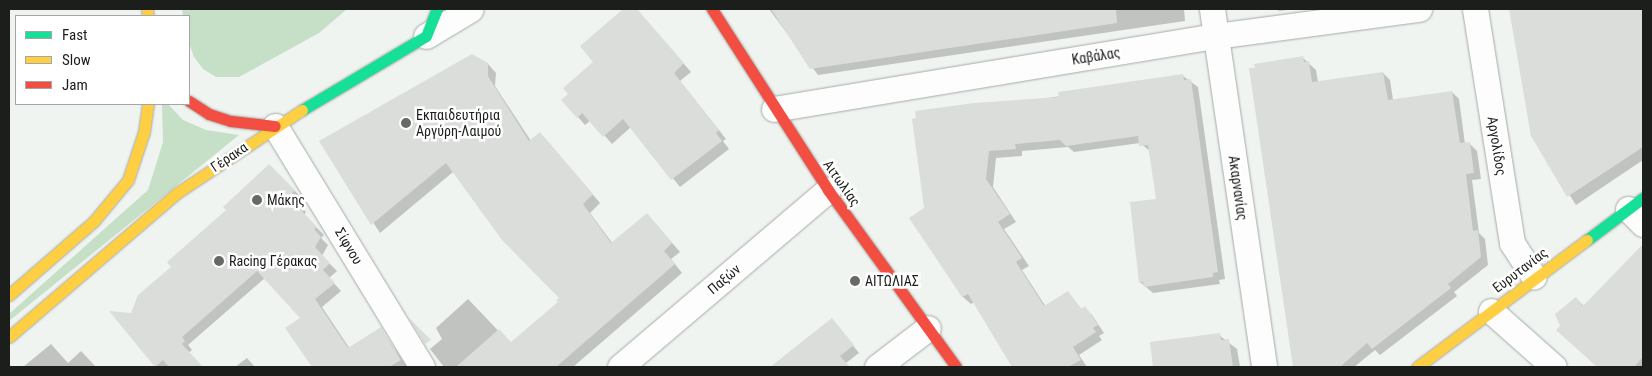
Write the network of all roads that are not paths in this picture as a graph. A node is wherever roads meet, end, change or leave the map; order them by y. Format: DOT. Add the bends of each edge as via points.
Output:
graph roads {
  1 [pos="437,9"];
  2 [pos="471,9"];
  3 [pos="712,9"];
  4 [pos="1212,9"];
  5 [pos="1419,9"];
  6 [pos="1475,9"];
  7 [pos="426,36"];
  8 [pos="1216,36"];
  9 [pos="190,102"];
  10 [pos="148,105"];
  11 [pos="774,109"];
  12 [pos="275,126"];
  13 [pos="828,190"];
  14 [pos="1638,210"];
  15 [pos="1534,277"];
  16 [pos="9,295"];
  17 [pos="1492,311"];
  18 [pos="928,328"];
  19 [pos="9,337"];
  20 [pos="417,365"];
  21 [pos="620,367"];
  22 [pos="876,367"];
  23 [pos="956,367"];
  24 [pos="1264,367"];
  25 [pos="1417,367"];
  26 [pos="1554,367"];
  1 -- 7 [label="street"];
  2 -- 7 [label="street, Γέρακα"];
  3 -- 11 [label="street, Αιτωλίας"];
  4 -- 8 [label="street, Ακαρνανίας"];
  5 -- 8 [label="street, Καβάλας"];
  6 -- 15 [label="street, Αργολίδος" via="1512,243"];
  7 -- 12 [label="street, Γέρακα"];
  8 -- 11 [label="street, Καβάλας"];
  8 -- 24 [label="street, Ακαρνανίας"];
  9 -- 12 [label="street" via="209,114 231,121"];
  10 -- 16 [label="street" via="144,132 128,180 94,221"];
  11 -- 13 [label="street, Αιτωλίας"];
  12 -- 19 [label="street, Γέρακα" via="177,193"];
  12 -- 20 [label="street, Σίφνου"];
  13 -- 18 [label="street, Αιτωλίας"];
  13 -- 21 [label="street, Παξών"];
  14 -- 15 [label="street, Ευρυτανίας"];
  15 -- 17 [label="street, Ευρυτανίας"];
  17 -- 25 [label="street, Ευρυτανίας"];
  17 -- 26 [label="street"];
  18 -- 22 [label="street"];
  18 -- 23 [label="street, Αιτωλίας"];
}
